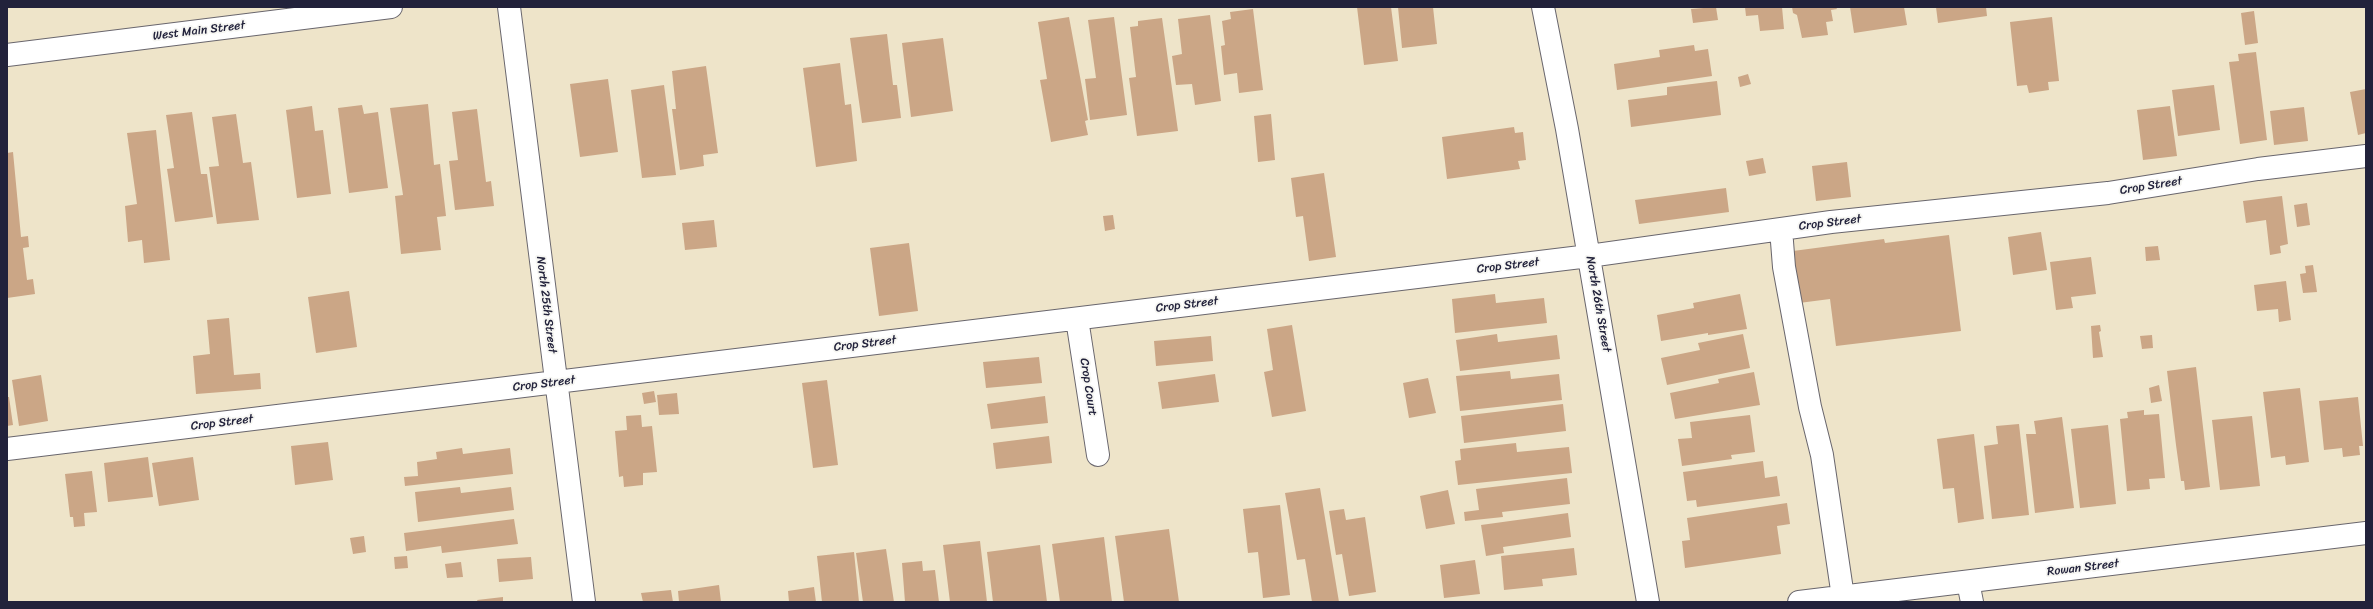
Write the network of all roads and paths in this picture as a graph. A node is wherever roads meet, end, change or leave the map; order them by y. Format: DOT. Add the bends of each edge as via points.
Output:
graph roads {
  1 [pos="391,7"];
  2 [pos="509,7"];
  3 [pos="1543,7"];
  4 [pos="7,55"];
  5 [pos="2366,156"];
  6 [pos="1781,229"];
  7 [pos="1589,256"];
  8 [pos="1077,319"];
  9 [pos="556,382"];
  10 [pos="7,449"];
  11 [pos="1098,455"];
  12 [pos="2366,533"];
  13 [pos="1970,592"];
  14 [pos="1843,597"];
  15 [pos="584,602"];
  16 [pos="1648,602"];
  17 [pos="1800,602"];
  1 -- 4 [label="street, West Main Street"];
  2 -- 9 [label="street, North 25th Street"];
  3 -- 7 [label="street, North 26th Street"];
  5 -- 6 [label="street, Crop Street" via="2258,169 2108,193"];
  6 -- 7 [label="street, Crop Street"];
  6 -- 14 [label="street" via="1784,267 1810,407 1822,455"];
  7 -- 8 [label="street, Crop Street"];
  7 -- 16 [label="street, North 26th Street"];
  8 -- 9 [label="street, Crop Street"];
  8 -- 11 [label="street, Crop Court"];
  9 -- 10 [label="street, Crop Street"];
  9 -- 15 [label="street, North 25th Street"];
  12 -- 13 [label="street, Rowan Street"];
  13 -- 14 [label="street, Rowan Street"];
  14 -- 17 [label="street, Rowan Street"];
}
